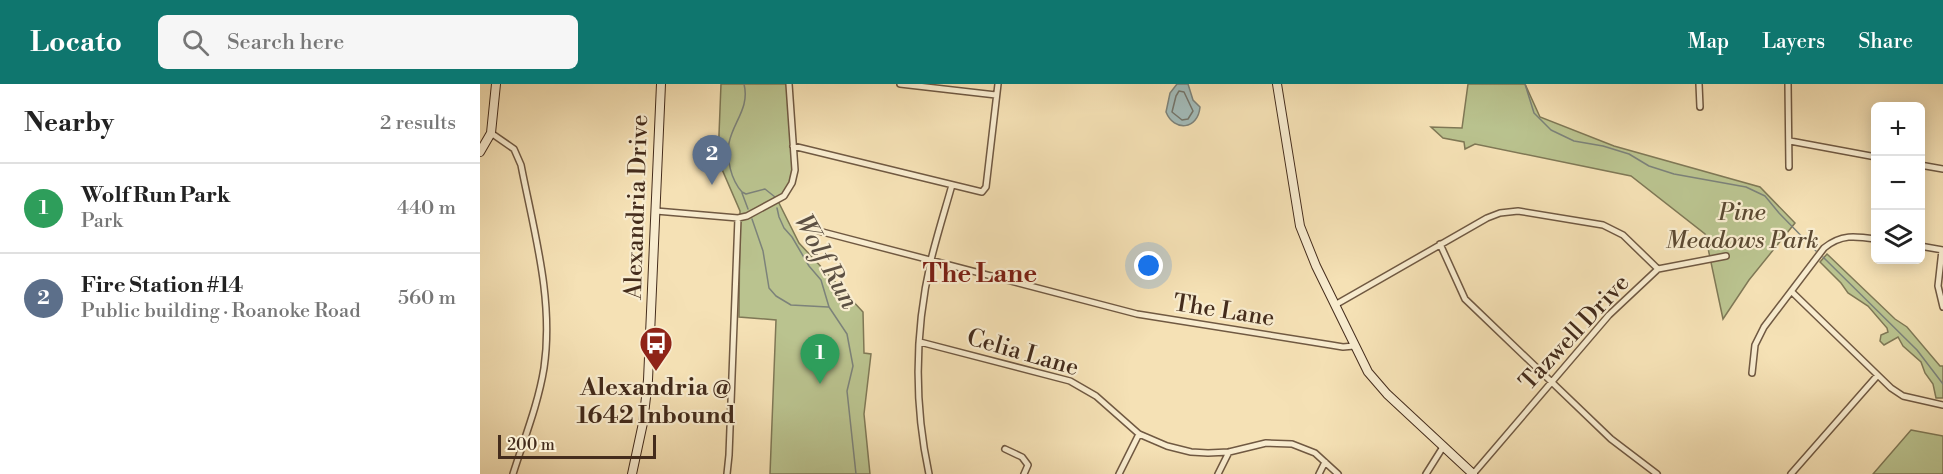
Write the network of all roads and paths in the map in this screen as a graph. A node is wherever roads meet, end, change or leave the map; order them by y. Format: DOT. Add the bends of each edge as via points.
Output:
graph roads {
  1 [pos="496,84"];
  2 [pos="661,84"];
  3 [pos="789,84"];
  4 [pos="900,84"];
  5 [pos="998,84"];
  6 [pos="1277,84"];
  7 [pos="1699,84"];
  8 [pos="1788,84"];
  9 [pos="996,95"];
  10 [pos="1700,107"];
  11 [pos="492,133"];
  12 [pos="1790,141"];
  13 [pos="793,146"];
  14 [pos="480,152"];
  15 [pos="1871,156"];
  16 [pos="1925,166"];
  17 [pos="1789,167"];
  18 [pos="1943,169"];
  19 [pos="952,185"];
  20 [pos="656,211"];
  21 [pos="738,218"];
  22 [pos="811,229"];
  23 [pos="1871,238"];
  24 [pos="1440,244"];
  25 [pos="1925,247"];
  26 [pos="1942,250"];
  27 [pos="1726,256"];
  28 [pos="931,261"];
  29 [pos="1658,269"];
  30 [pos="1792,292"];
  31 [pos="1335,305"];
  32 [pos="1943,307"];
  33 [pos="920,342"];
  34 [pos="1354,346"];
  35 [pos="1752,373"];
  36 [pos="1877,376"];
  37 [pos="1551,382"];
  38 [pos="1943,405"];
  39 [pos="1139,434"];
  40 [pos="1443,447"];
  41 [pos="1005,449"];
  42 [pos="1229,452"];
  43 [pos="1325,462"];
  44 [pos="513,474"];
  45 [pos="632,474"];
  46 [pos="727,474"];
  47 [pos="929,474"];
  48 [pos="1024,474"];
  49 [pos="1119,474"];
  50 [pos="1218,474"];
  51 [pos="1319,474"];
  52 [pos="1338,474"];
  53 [pos="1426,474"];
  54 [pos="1473,474"];
  55 [pos="1658,474"];
  56 [pos="1791,474"];
  1 -- 11 [label="main road"];
  2 -- 20 [label="main road, Alexandria Drive"];
  3 -- 13 [label="street"];
  4 -- 9 [label="street"];
  5 -- 9 [label="street"];
  6 -- 31 [label="main road" via="1300,226"];
  7 -- 10 [label="street"];
  8 -- 12 [label="street"];
  9 -- 19 [label="street" via="984,190"];
  11 -- 14 [label="main road"];
  11 -- 44 [label="street" via="510,145 519,158 547,305 543,370"];
  12 -- 15 [label="street"];
  12 -- 17 [label="street"];
  13 -- 19 [label="street"];
  13 -- 21 [label="street" via="795,170 784,196"];
  16 -- 18 [label="street"];
  19 -- 28 [label="street"];
  20 -- 21 [label="street"];
  20 -- 45 [label="main road, Alexandria Drive" via="648,380"];
  21 -- 46 [label="street"];
  22 -- 28 [label="street, The Lane"];
  23 -- 30 [label="street" via="1851,236 1832,242"];
  24 -- 29 [label="street" via="1500,213 1530,212 1615,230"];
  24 -- 31 [label="street"];
  24 -- 37 [label="street" via="1465,298"];
  25 -- 26 [label="street"];
  26 -- 32 [label="street" via="1938,286"];
  27 -- 29 [label="street, Tazwell Drive"];
  28 -- 33 [label="street"];
  28 -- 34 [label="street, The Lane" via="1137,314"];
  29 -- 37 [label="street, Tazwell Drive" via="1609,315"];
  30 -- 35 [label="street" via="1759,335"];
  30 -- 36 [label="street"];
  31 -- 34 [label="main road"];
  33 -- 39 [label="street, Celia Lane" via="1070,381 1096,396"];
  33 -- 47 [label="street" via="919,403"];
  34 -- 40 [label="main road" via="1378,385"];
  36 -- 38 [label="street" via="1903,396"];
  36 -- 56 [label="street"];
  37 -- 54 [label="street, Tazwell Drive"];
  37 -- 55 [label="street" via="1611,439"];
  39 -- 42 [label="street, Celia Lane" via="1191,452"];
  39 -- 49 [label="street"];
  40 -- 53 [label="street"];
  40 -- 54 [label="main road"];
  41 -- 48 [label="street" via="1025,460 1028,465"];
  42 -- 43 [label="street, Celia Lane" via="1279,442 1300,446"];
  42 -- 50 [label="street"];
  43 -- 51 [label="street"];
  43 -- 52 [label="street, Celia Lane"];
}
